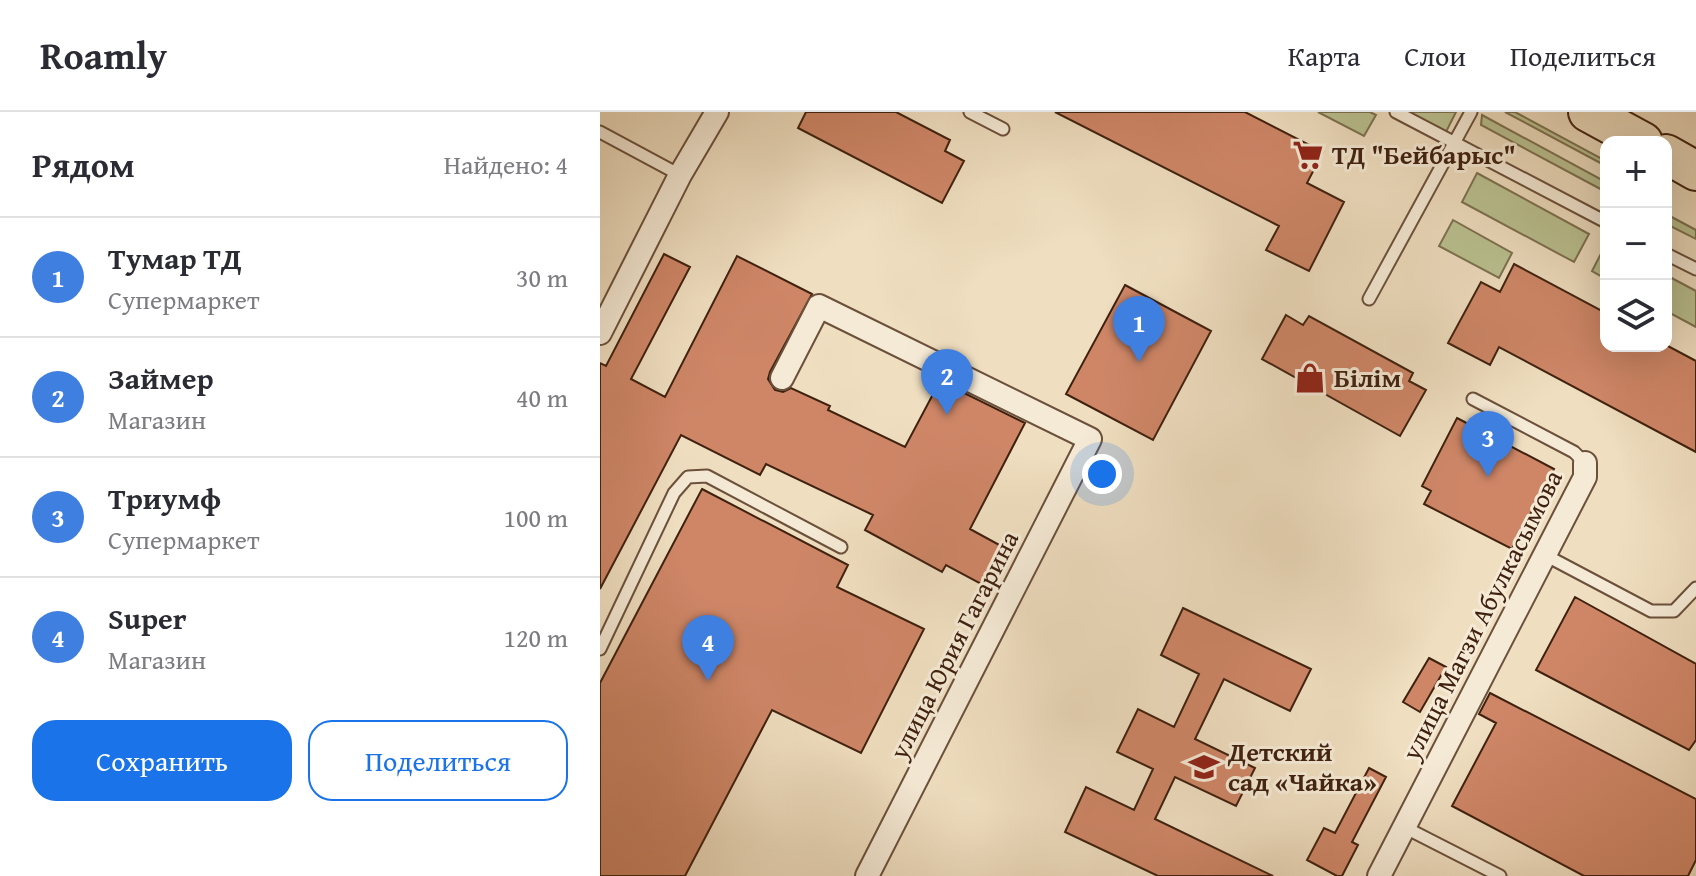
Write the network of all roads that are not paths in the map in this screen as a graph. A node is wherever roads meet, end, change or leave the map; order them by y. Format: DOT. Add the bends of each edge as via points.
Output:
graph roads {
  1 [pos="717,112"];
  2 [pos="970,112"];
  3 [pos="1396,112"];
  4 [pos="1471,112"];
  5 [pos="1588,112"];
  6 [pos="1003,129"];
  7 [pos="600,132"];
  8 [pos="1632,136"];
  9 [pos="1455,143"];
  10 [pos="1672,157"];
  11 [pos="1696,171"];
  12 [pos="680,175"];
  13 [pos="1600,219"];
  14 [pos="1672,257"];
  15 [pos="1696,269"];
  16 [pos="1369,299"];
  17 [pos="600,333"];
  18 [pos="782,378"];
  19 [pos="1473,399"];
  20 [pos="1585,463"];
  21 [pos="841,547"];
  22 [pos="1545,555"];
  23 [pos="1696,588"];
  24 [pos="600,649"];
  25 [pos="1404,827"];
  26 [pos="867,876"];
  27 [pos="1379,876"];
  28 [pos="1500,876"];
  1 -- 12 [label="street"];
  2 -- 6 [label="lane"];
  3 -- 9 [label="lane"];
  4 -- 9 [label="lane"];
  5 -- 8 [label="highway"];
  7 -- 12 [label="lane"];
  9 -- 13 [label="lane"];
  9 -- 16 [label="lane"];
  10 -- 11 [label="highway"];
  12 -- 17 [label="street"];
  14 -- 15 [label="lane"];
  18 -- 26 [label="street, улица Юрия Гагарина" via="819,306 1090,439"];
  19 -- 20 [label="lane" via="1574,452"];
  20 -- 22 [label="street, улица Магзи Абулкасымова" via="1585,477"];
  21 -- 24 [label="lane" via="707,476 688,477 674,493"];
  22 -- 23 [label="lane" via="1651,611 1674,611"];
  22 -- 25 [label="street, улица Магзи Абулкасымова"];
  25 -- 27 [label="street, улица Магзи Абулкасымова"];
  25 -- 28 [label="lane"];
}
